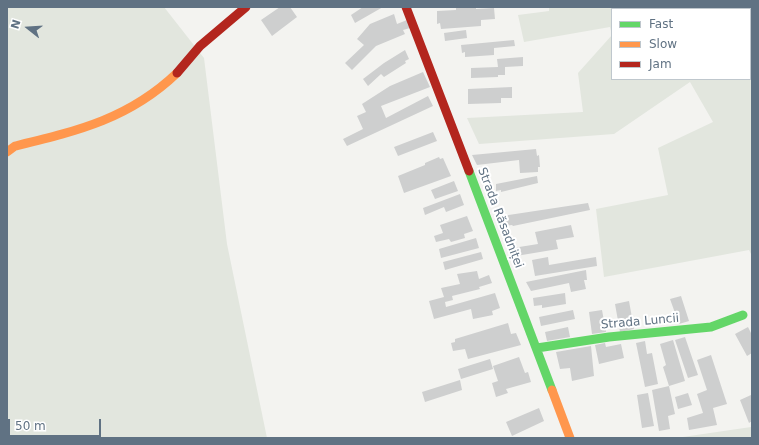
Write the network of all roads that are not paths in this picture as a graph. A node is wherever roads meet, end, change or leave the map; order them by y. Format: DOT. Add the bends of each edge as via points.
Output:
graph roads {
  1 [pos="246,7"];
  2 [pos="406,7"];
  3 [pos="7,152"];
  4 [pos="743,315"];
  5 [pos="537,348"];
  6 [pos="570,438"];
  1 -- 3 [label="street" via="200,46 182,69 164,86 129,108 80,130 15,146"];
  2 -- 5 [label="street, Strada Răsadniței"];
  4 -- 5 [label="street, Strada Luncii" via="711,327 609,337"];
  5 -- 6 [label="street, Strada Răsadniței"];
}
